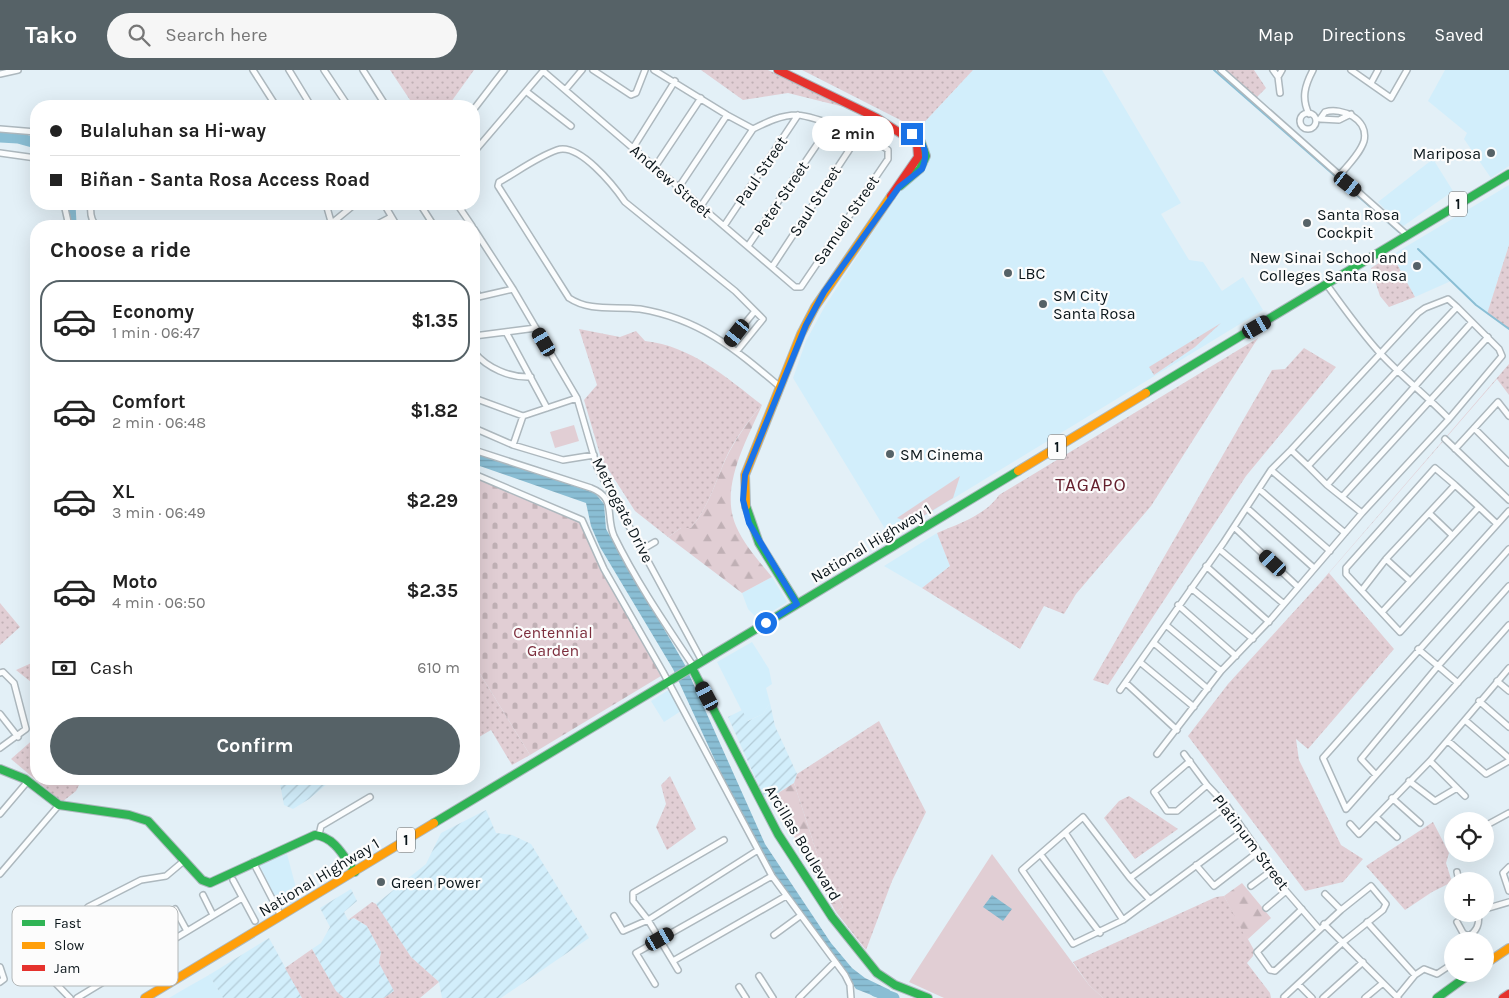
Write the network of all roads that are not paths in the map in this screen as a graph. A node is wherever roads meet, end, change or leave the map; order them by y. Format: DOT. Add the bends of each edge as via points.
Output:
graph roads {
  1 [pos="18,70"];
  2 [pos="252,70"];
  3 [pos="289,70"];
  4 [pos="324,70"];
  5 [pos="363,70"];
  6 [pos="504,70"];
  7 [pos="543,70"];
  8 [pos="582,70"];
  9 [pos="593,70"];
  10 [pos="645,70"];
  11 [pos="654,70"];
  12 [pos="778,70"];
  13 [pos="788,70"];
  14 [pos="1221,70"];
  15 [pos="1273,70"];
  16 [pos="1282,70"];
  17 [pos="1314,70"];
  18 [pos="1351,70"];
  19 [pos="1378,70"];
  20 [pos="1406,70"];
  21 [pos="0,74"];
  22 [pos="1278,77"];
  23 [pos="675,81"];
  24 [pos="1371,83"];
  25 [pos="811,84"];
  26 [pos="566,89"];
  27 [pos="527,92"];
  28 [pos="1280,93"];
  29 [pos="701,98"];
  30 [pos="272,100"];
  31 [pos="308,100"];
  32 [pos="344,100"];
  33 [pos="382,100"];
  34 [pos="480,101"];
  35 [pos="1308,114"];
  36 [pos="1350,114"];
  37 [pos="727,115"];
  38 [pos="798,115"];
  39 [pos="1318,120"];
  40 [pos="830,124"];
  41 [pos="571,126"];
  42 [pos="0,129"];
  43 [pos="753,129"];
  44 [pos="30,132"];
  45 [pos="859,135"];
  46 [pos="480,145"];
  47 [pos="633,148"];
  48 [pos="0,152"];
  49 [pos="30,157"];
  50 [pos="655,167"];
  51 [pos="1509,174"];
  52 [pos="1339,176"];
  53 [pos="679,187"];
  54 [pos="701,206"];
  55 [pos="348,210"];
  56 [pos="388,210"];
  57 [pos="391,216"];
  58 [pos="337,220"];
  59 [pos="384,220"];
  60 [pos="393,220"];
  61 [pos="724,226"];
  62 [pos="1408,235"];
  63 [pos="480,239"];
  64 [pos="748,246"];
  65 [pos="772,267"];
  66 [pos="1325,286"];
  67 [pos="801,287"];
  68 [pos="513,289"];
  69 [pos="480,296"];
  70 [pos="1457,307"];
  71 [pos="755,310"];
  72 [pos="1472,322"];
  73 [pos="536,328"];
  74 [pos="506,332"];
  75 [pos="480,335"];
  76 [pos="1488,337"];
  77 [pos="728,344"];
  78 [pos="737,350"];
  79 [pos="1381,354"];
  80 [pos="480,359"];
  81 [pos="1399,370"];
  82 [pos="531,378"];
  83 [pos="1414,385"];
  84 [pos="779,386"];
  85 [pos="577,398"];
  86 [pos="1431,399"];
  87 [pos="480,400"];
  88 [pos="546,408"];
  89 [pos="523,416"];
  90 [pos="1509,416"];
  91 [pos="1449,419"];
  92 [pos="1474,428"];
  93 [pos="480,431"];
  94 [pos="1442,435"];
  95 [pos="514,445"];
  96 [pos="1456,449"];
  97 [pos="1292,450"];
  98 [pos="480,452"];
  99 [pos="594,455"];
  100 [pos="1509,463"];
  101 [pos="1308,466"];
  102 [pos="1271,470"];
  103 [pos="480,477"];
  104 [pos="1327,484"];
  105 [pos="1455,484"];
  106 [pos="1259,489"];
  107 [pos="1342,497"];
  108 [pos="1509,500"];
  109 [pos="1479,507"];
  110 [pos="1247,508"];
  111 [pos="1509,511"];
  112 [pos="1362,513"];
  113 [pos="1429,513"];
  114 [pos="1497,524"];
  115 [pos="1234,527"];
  116 [pos="1345,533"];
  117 [pos="1452,535"];
  118 [pos="656,542"];
  119 [pos="643,549"];
  120 [pos="1219,549"];
  121 [pos="1509,549"];
  122 [pos="1330,551"];
  123 [pos="1386,559"];
  124 [pos="1206,566"];
  125 [pos="1314,568"];
  126 [pos="1410,581"];
  127 [pos="1298,586"];
  128 [pos="1509,586"];
  129 [pos="1191,588"];
  130 [pos="1362,590"];
  131 [pos="797,604"];
  132 [pos="1284,604"];
  133 [pos="1178,605"];
  134 [pos="1383,611"];
  135 [pos="1269,622"];
  136 [pos="1166,625"];
  137 [pos="1509,625"];
  138 [pos="1253,638"];
  139 [pos="1154,642"];
  140 [pos="1418,649"];
  141 [pos="1236,656"];
  142 [pos="1140,662"];
  143 [pos="696,664"];
  144 [pos="1438,666"];
  145 [pos="1509,668"];
  146 [pos="1221,671"];
  147 [pos="0,673"];
  148 [pos="1497,681"];
  149 [pos="668,682"];
  150 [pos="1126,682"];
  151 [pos="1458,683"];
  152 [pos="1208,689"];
  153 [pos="1120,690"];
  154 [pos="1509,691"];
  155 [pos="1479,701"];
  156 [pos="1194,707"];
  157 [pos="0,714"];
  158 [pos="1464,720"];
  159 [pos="1509,727"];
  160 [pos="1176,730"];
  161 [pos="18,737"];
  162 [pos="1448,741"];
  163 [pos="0,748"];
  164 [pos="1157,754"];
  165 [pos="1184,754"];
  166 [pos="1509,759"];
  167 [pos="1190,761"];
  168 [pos="1430,761"];
  169 [pos="0,769"];
  170 [pos="1376,775"];
  171 [pos="28,781"];
  172 [pos="1409,781"];
  173 [pos="33,785"];
  174 [pos="1207,785"];
  175 [pos="1457,788"];
  176 [pos="1465,796"];
  177 [pos="370,797"];
  178 [pos="1392,798"];
  179 [pos="59,805"];
  180 [pos="1227,806"];
  181 [pos="1509,813"];
  182 [pos="0,814"];
  183 [pos="1376,817"];
  184 [pos="1494,821"];
  185 [pos="1350,824"];
  186 [pos="1420,824"];
  187 [pos="1244,830"];
  188 [pos="1066,834"];
  189 [pos="319,835"];
  190 [pos="1397,836"];
  191 [pos="724,840"];
  192 [pos="758,850"];
  193 [pos="1258,852"];
  194 [pos="1041,855"];
  195 [pos="185,859"];
  196 [pos="253,862"];
  197 [pos="1196,865"];
  198 [pos="1509,867"];
  199 [pos="1271,871"];
  200 [pos="355,872"];
  201 [pos="0,874"];
  202 [pos="772,876"];
  203 [pos="1130,878"];
  204 [pos="233,880"];
  205 [pos="1251,886"];
  206 [pos="1286,891"];
  207 [pos="1509,891"];
  208 [pos="1325,894"];
  209 [pos="203,895"];
  210 [pos="786,896"];
  211 [pos="242,898"];
  212 [pos="1150,900"];
  213 [pos="1509,902"];
  214 [pos="90,906"];
  215 [pos="1494,906"];
  216 [pos="1266,908"];
  217 [pos="1302,909"];
  218 [pos="1341,910"];
  219 [pos="178,914"];
  220 [pos="214,915"];
  221 [pos="281,916"];
  222 [pos="614,916"];
  223 [pos="800,916"];
  224 [pos="648,920"];
  225 [pos="1123,920"];
  226 [pos="255,921"];
  227 [pos="1367,922"];
  228 [pos="1457,922"];
  229 [pos="1479,922"];
  230 [pos="1324,924"];
  231 [pos="1319,929"];
  232 [pos="187,931"];
  233 [pos="1100,933"];
  234 [pos="774,935"];
  235 [pos="178,936"];
  236 [pos="660,939"];
  237 [pos="1342,943"];
  238 [pos="1509,948"];
  239 [pos="1494,958"];
  240 [pos="673,961"];
  241 [pos="835,962"];
  242 [pos="1363,962"];
  243 [pos="0,967"];
  244 [pos="1444,969"];
  245 [pos="678,970"];
  246 [pos="1415,975"];
  247 [pos="759,976"];
  248 [pos="178,978"];
  249 [pos="0,982"];
  250 [pos="1459,982"];
  251 [pos="1383,983"];
  252 [pos="655,984"];
  253 [pos="1298,984"];
  254 [pos="58,986"];
  255 [pos="96,986"];
  256 [pos="165,986"];
  257 [pos="739,987"];
  258 [pos="1509,994"];
  259 [pos="1284,996"];
  260 [pos="1398,997"];
  261 [pos="70,998"];
  262 [pos="77,998"];
  263 [pos="145,998"];
  264 [pos="746,998"];
  265 [pos="773,998"];
  266 [pos="799,998"];
  267 [pos="851,998"];
  268 [pos="928,998"];
  269 [pos="1312,998"];
  270 [pos="1323,998"];
  271 [pos="1365,998"];
  272 [pos="1437,998"];
  273 [pos="1503,998"];
  1 -- 21 [label="street"];
  2 -- 30 [label="street"];
  3 -- 31 [label="street"];
  4 -- 32 [label="street"];
  5 -- 33 [label="street"];
  6 -- 34 [label="street"];
  7 -- 26 [label="street, Andrew Street"];
  7 -- 27 [label="street"];
  8 -- 26 [label="street"];
  9 -- 10 [label="street" via="631,95 636,93"];
  11 -- 23 [label="street"];
  12 -- 25 [label="main road"];
  13 -- 25 [label="main road"];
  14 -- 52 [label="street"];
  15 -- 22 [label="street"];
  16 -- 22 [label="street"];
  17 -- 35 [label="street" via="1303,95"];
  18 -- 24 [label="street"];
  19 -- 24 [label="street"];
  20 -- 24 [label="street" via="1390,98"];
  22 -- 28 [label="street"];
  23 -- 29 [label="street"];
  23 -- 47 [label="street"];
  25 -- 84 [label="main road" via="864,106 921,140 925,150 922,169 899,187 824,292"];
  26 -- 47 [label="street, Andrew Street"];
  27 -- 41 [label="street"];
  27 -- 46 [label="street"];
  29 -- 37 [label="street"];
  29 -- 50 [label="street"];
  35 -- 39 [label="street"];
  35 -- 39 [label="street" via="1300,119 1301,126 1310,129"];
  36 -- 39 [label="street" via="1339,120"];
  36 -- 39 [label="street" via="1333,110 1325,112"];
  36 -- 52 [label="street" via="1360,124 1364,141"];
  37 -- 43 [label="street"];
  37 -- 53 [label="street"];
  38 -- 40 [label="street"];
  38 -- 43 [label="street" via="778,117"];
  38 -- 61 [label="street, Paul Street"];
  40 -- 45 [label="street"];
  40 -- 64 [label="street, Peter Street"];
  42 -- 44 [label="street"];
  43 -- 54 [label="street"];
  45 -- 65 [label="street, Saul Street"];
  45 -- 67 [label="street, Samuel Street" via="885,147 889,152 888,159"];
  47 -- 50 [label="street, Andrew Street"];
  48 -- 49 [label="street"];
  50 -- 53 [label="street, Andrew Street"];
  51 -- 62 [label="main road, National Highway 1 / 1"];
  52 -- 62 [label="street"];
  53 -- 54 [label="street, Andrew Street"];
  54 -- 61 [label="street, Andrew Street"];
  55 -- 58 [label="street"];
  56 -- 57 [label="street"];
  57 -- 59 [label="street"];
  57 -- 60 [label="street"];
  61 -- 64 [label="street, Andrew Street"];
  62 -- 66 [label="main road, National Highway 1 / 1"];
  63 -- 68 [label="street, Metrogate Drive"];
  64 -- 65 [label="street, Andrew Street"];
  65 -- 67 [label="street, Andrew Street" via="795,287"];
  66 -- 79 [label="street"];
  66 -- 131 [label="main road, National Highway 1 / 1"];
  68 -- 69 [label="street"];
  68 -- 73 [label="street, Metrogate Drive"];
  70 -- 72 [label="street"];
  70 -- 79 [label="street" via="1448,298 1422,309"];
  70 -- 81 [label="street"];
  71 -- 77 [label="street"];
  71 -- 77 [label="street" via="625,202 612,184 576,152 559,149 498,182 569,298 581,306 639,309 659,314 703,328"];
  71 -- 78 [label="street" via="762,322"];
  72 -- 76 [label="street"];
  72 -- 83 [label="street"];
  73 -- 74 [label="street"];
  73 -- 85 [label="street, Metrogate Drive"];
  74 -- 75 [label="street"];
  74 -- 82 [label="street"];
  76 -- 86 [label="street"];
  76 -- 91 [label="street" via="1500,349 1502,356"];
  77 -- 78 [label="street"];
  78 -- 84 [label="street"];
  79 -- 81 [label="street"];
  79 -- 97 [label="street"];
  80 -- 82 [label="street" via="518,378"];
  81 -- 83 [label="street"];
  81 -- 101 [label="street"];
  82 -- 88 [label="street"];
  83 -- 86 [label="street"];
  83 -- 104 [label="street"];
  84 -- 131 [label="main road" via="749,462 743,500 749,523"];
  85 -- 88 [label="street"];
  85 -- 99 [label="street, Metrogate Drive"];
  86 -- 91 [label="street"];
  86 -- 107 [label="street"];
  87 -- 89 [label="street"];
  88 -- 89 [label="street"];
  89 -- 95 [label="street"];
  90 -- 92 [label="street" via="1498,402"];
  91 -- 94 [label="street"];
  92 -- 96 [label="street"];
  92 -- 100 [label="street"];
  93 -- 95 [label="street"];
  94 -- 96 [label="street"];
  94 -- 112 [label="street"];
  95 -- 99 [label="street" via="563,460"];
  96 -- 108 [label="street"];
  97 -- 101 [label="street"];
  97 -- 102 [label="street"];
  98 -- 143 [label="street" via="591,488 604,496 613,534 653,606"];
  99 -- 119 [label="street, Metrogate Drive" via="597,467"];
  101 -- 104 [label="street"];
  102 -- 106 [label="street"];
  102 -- 116 [label="street"];
  103 -- 149 [label="street" via="582,520 604,569"];
  104 -- 107 [label="street"];
  105 -- 109 [label="street"];
  105 -- 113 [label="street"];
  105 -- 130 [label="street" via="1435,468 1352,561 1346,568 1346,574"];
  106 -- 110 [label="street"];
  106 -- 122 [label="street"];
  107 -- 112 [label="street"];
  109 -- 114 [label="street"];
  109 -- 117 [label="street"];
  110 -- 115 [label="street"];
  110 -- 125 [label="street"];
  111 -- 114 [label="street"];
  112 -- 116 [label="street"];
  113 -- 117 [label="street"];
  113 -- 123 [label="street"];
  114 -- 134 [label="street" via="1400,632"];
  115 -- 120 [label="street"];
  115 -- 127 [label="street"];
  116 -- 122 [label="street"];
  117 -- 126 [label="street"];
  118 -- 119 [label="street"];
  119 -- 143 [label="street, Metrogate Drive"];
  120 -- 124 [label="street"];
  120 -- 132 [label="street"];
  121 -- 140 [label="street"];
  122 -- 125 [label="street"];
  123 -- 126 [label="street"];
  123 -- 130 [label="street"];
  124 -- 129 [label="street"];
  124 -- 135 [label="street"];
  125 -- 127 [label="street"];
  126 -- 134 [label="street"];
  127 -- 132 [label="street"];
  128 -- 144 [label="street"];
  129 -- 133 [label="street"];
  129 -- 138 [label="street"];
  130 -- 134 [label="street"];
  131 -- 143 [label="main road, National Highway 1 / 1"];
  132 -- 135 [label="street"];
  133 -- 136 [label="street"];
  133 -- 141 [label="street"];
  135 -- 138 [label="street"];
  136 -- 139 [label="street"];
  136 -- 146 [label="street"];
  137 -- 151 [label="street"];
  138 -- 141 [label="street"];
  139 -- 142 [label="street"];
  139 -- 152 [label="street"];
  140 -- 144 [label="street"];
  140 -- 170 [label="street" via="1323,758 1346,810"];
  141 -- 146 [label="street"];
  142 -- 150 [label="street"];
  142 -- 156 [label="street"];
  143 -- 149 [label="main road, National Highway 1 / 1"];
  143 -- 268 [label="main road, Arcillas Boulevard" via="778,834 832,917 877,973 895,985"];
  144 -- 151 [label="street"];
  144 -- 170 [label="street" via="1361,758"];
  145 -- 148 [label="street"];
  146 -- 152 [label="street"];
  147 -- 161 [label="street" via="3,672 15,684 26,729"];
  148 -- 154 [label="street"];
  148 -- 155 [label="street"];
  149 -- 192 [label="street"];
  149 -- 200 [label="main road, National Highway 1 / 1"];
  150 -- 153 [label="street"];
  150 -- 160 [label="street"];
  151 -- 170 [label="street"];
  152 -- 156 [label="street"];
  155 -- 158 [label="street"];
  155 -- 159 [label="street"];
  156 -- 160 [label="street"];
  157 -- 161 [label="street"];
  158 -- 162 [label="street"];
  158 -- 166 [label="street"];
  160 -- 164 [label="street"];
  161 -- 163 [label="street"];
  162 -- 166 [label="street" via="1486,774"];
  162 -- 168 [label="street"];
  165 -- 167 [label="street, Platinum Street"];
  167 -- 174 [label="street, Platinum Street"];
  167 -- 174 [label="street" via="1154,792 1167,811 1177,811"];
  168 -- 172 [label="street"];
  168 -- 175 [label="street"];
  169 -- 171 [label="main road"];
  171 -- 182 [label="street"];
  172 -- 175 [label="street" via="1435,801"];
  172 -- 178 [label="street"];
  173 -- 179 [label="main road"];
  174 -- 180 [label="street, Platinum Street"];
  175 -- 176 [label="street"];
  177 -- 189 [label="street" via="325,823"];
  178 -- 183 [label="street"];
  178 -- 186 [label="street"];
  179 -- 195 [label="main road" via="129,815 148,821"];
  179 -- 201 [label="street"];
  180 -- 187 [label="street, Platinum Street"];
  180 -- 203 [label="street"];
  181 -- 184 [label="street"];
  183 -- 185 [label="street" via="1359,834"];
  183 -- 190 [label="street"];
  187 -- 193 [label="street, Platinum Street"];
  187 -- 197 [label="street"];
  188 -- 194 [label="street"];
  188 -- 203 [label="street" via="1083,817"];
  188 -- 225 [label="street"];
  189 -- 196 [label="main road"];
  189 -- 200 [label="main road" via="338,849"];
  191 -- 224 [label="street" via="633,893 633,901"];
  192 -- 202 [label="street"];
  192 -- 224 [label="street"];
  193 -- 197 [label="street" via="1214,886"];
  193 -- 199 [label="street, Platinum Street"];
  194 -- 233 [label="street"];
  194 -- 233 [label="street" via="1022,870 1073,944"];
  195 -- 196 [label="main road" via="202,880 210,883"];
  195 -- 214 [label="street" via="166,876 141,880"];
  196 -- 221 [label="street"];
  197 -- 212 [label="street"];
  198 -- 207 [label="street" via="1503,873"];
  199 -- 205 [label="street"];
  199 -- 206 [label="street, Platinum Street"];
  200 -- 221 [label="main road, National Highway 1 / 1"];
  202 -- 210 [label="street"];
  202 -- 236 [label="street"];
  203 -- 212 [label="street"];
  204 -- 211 [label="street"];
  206 -- 216 [label="street"];
  206 -- 217 [label="street, Platinum Street"];
  208 -- 218 [label="street"];
  209 -- 220 [label="street"];
  210 -- 223 [label="street"];
  210 -- 240 [label="street"];
  211 -- 220 [label="street"];
  211 -- 226 [label="street"];
  212 -- 225 [label="street"];
  213 -- 215 [label="street"];
  217 -- 231 [label="street, Platinum Street"];
  217 -- 231 [label="street" via="1256,952 1270,970 1275,971"];
  218 -- 227 [label="street" via="1373,886 1386,904"];
  218 -- 230 [label="street"];
  219 -- 232 [label="street"];
  220 -- 232 [label="street"];
  221 -- 248 [label="main road, National Highway 1 / 1"];
  222 -- 224 [label="street" via="623,931"];
  223 -- 234 [label="street"];
  223 -- 241 [label="street"];
  224 -- 236 [label="street"];
  225 -- 233 [label="street"];
  227 -- 237 [label="street"];
  227 -- 246 [label="street"];
  228 -- 229 [label="street" via="1468,936 1476,931"];
  230 -- 231 [label="street"];
  230 -- 237 [label="street"];
  232 -- 235 [label="street"];
  236 -- 240 [label="street"];
  236 -- 252 [label="street" via="636,953"];
  237 -- 242 [label="street"];
  237 -- 253 [label="street"];
  238 -- 239 [label="main road"];
  240 -- 245 [label="street"];
  241 -- 266 [label="street"];
  241 -- 267 [label="street" via="850,986"];
  242 -- 251 [label="street"];
  242 -- 270 [label="street"];
  243 -- 249 [label="street" via="4,979"];
  244 -- 246 [label="street" via="1437,974 1424,969"];
  246 -- 260 [label="street"];
  247 -- 265 [label="street"];
  250 -- 272 [label="main road"];
  251 -- 260 [label="street"];
  251 -- 271 [label="street"];
  253 -- 259 [label="street"];
  253 -- 269 [label="street"];
  254 -- 261 [label="street"];
  255 -- 262 [label="street"];
  256 -- 263 [label="main road, National Highway 1 / 1"];
  257 -- 264 [label="street"];
  258 -- 273 [label="main road"];
}
